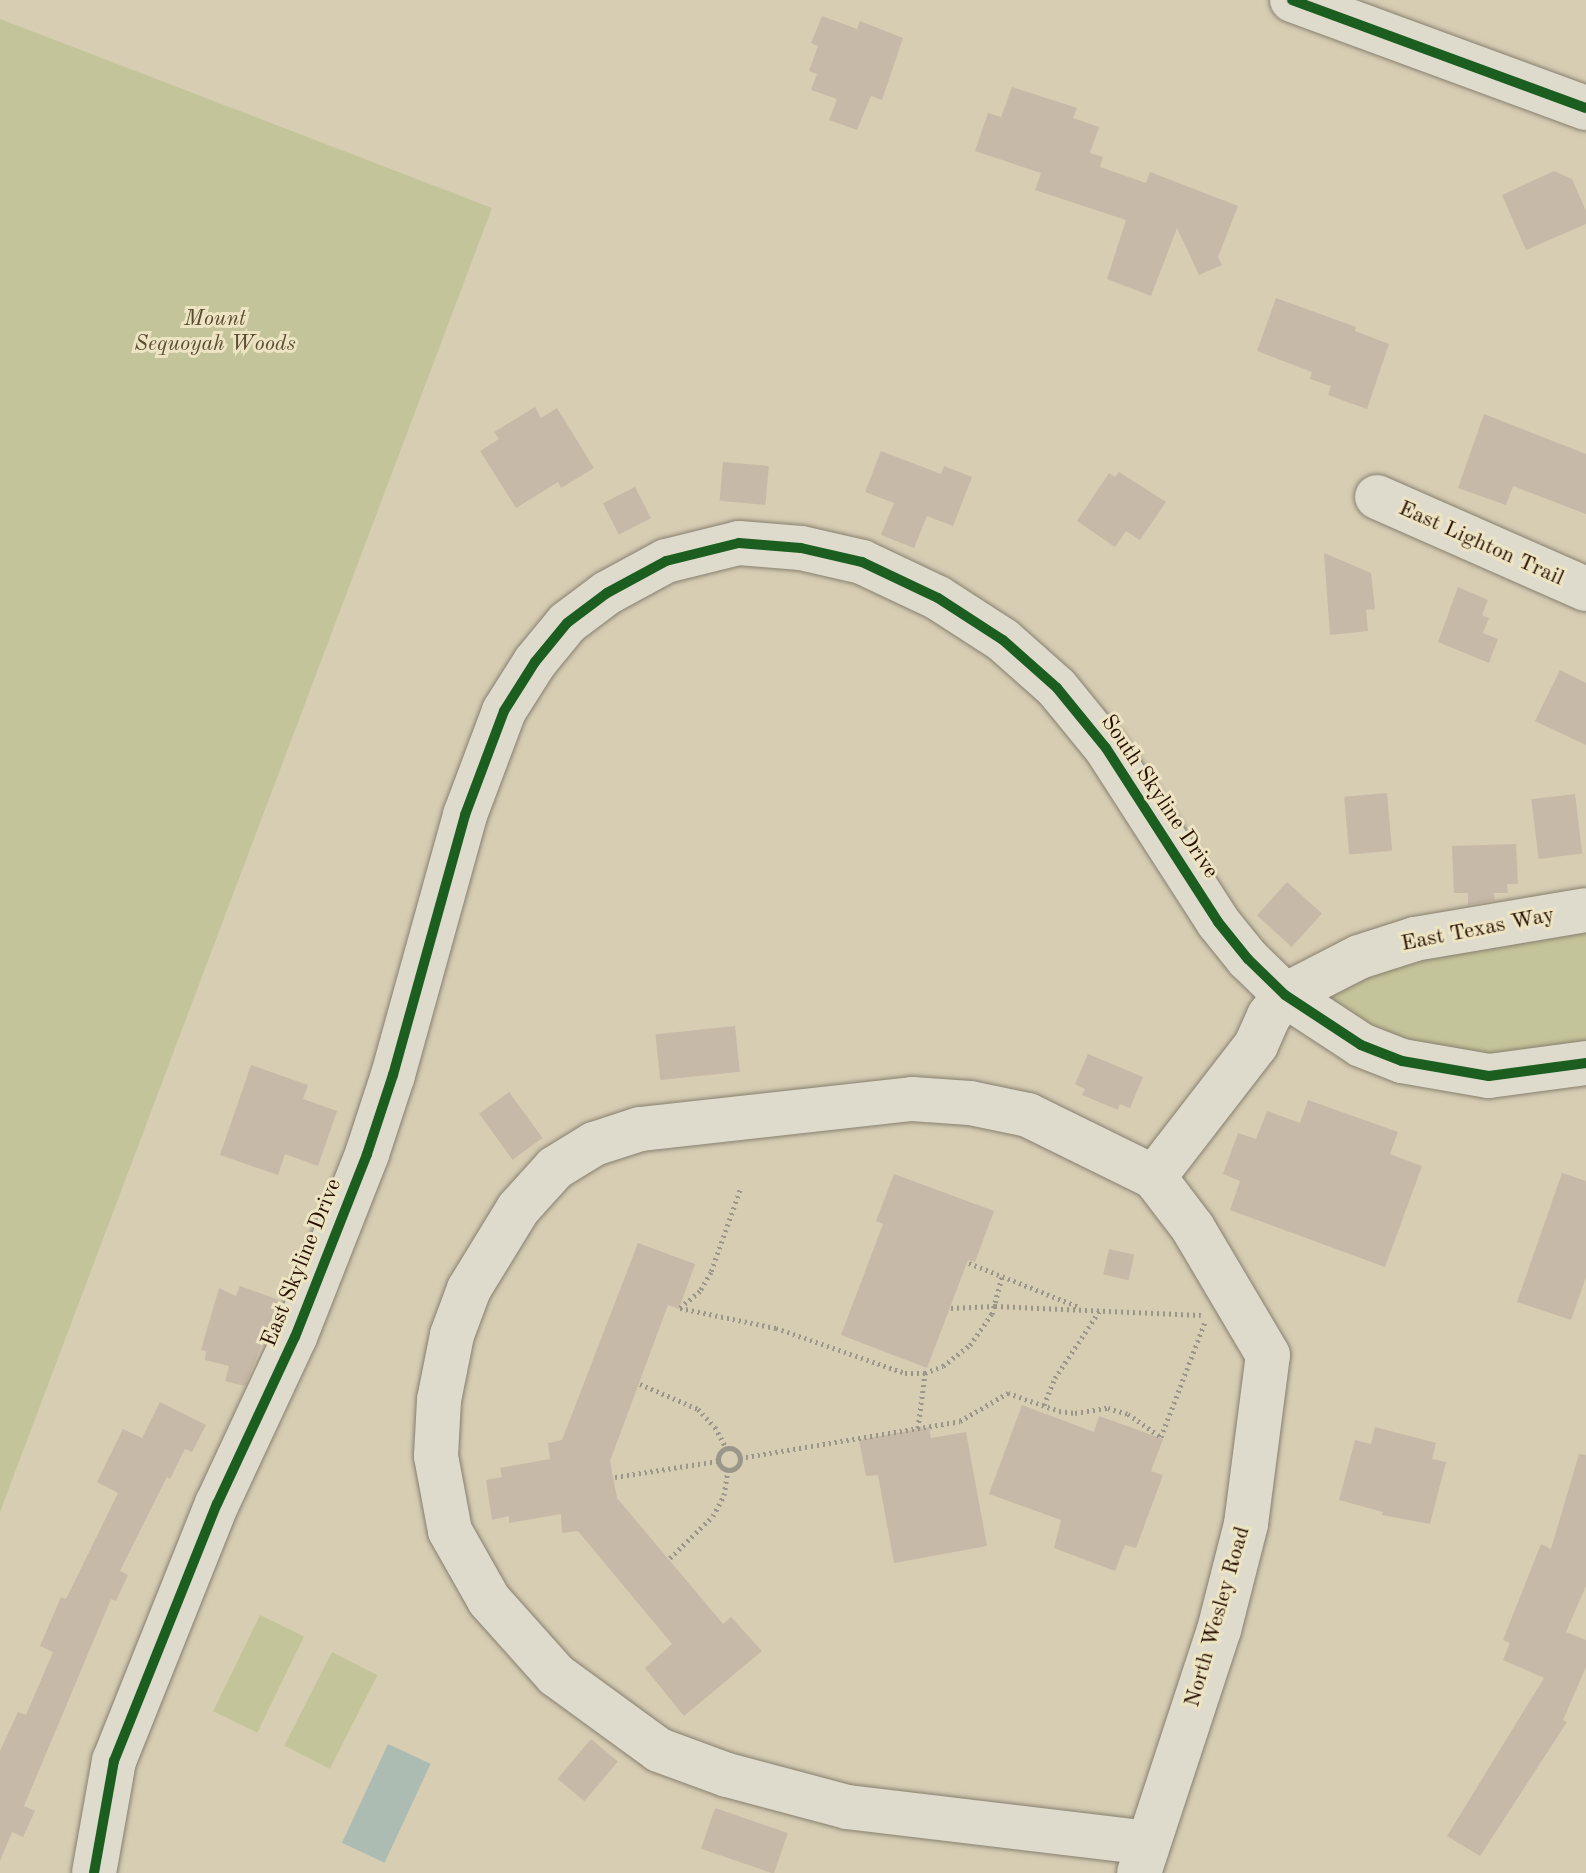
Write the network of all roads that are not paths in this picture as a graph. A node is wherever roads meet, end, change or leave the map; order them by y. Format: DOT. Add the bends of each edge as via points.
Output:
graph roads {
  1 [pos="1292,0"];
  2 [pos="1586,108"];
  3 [pos="1377,497"];
  4 [pos="1586,589"];
  5 [pos="535,662"];
  6 [pos="1586,910"];
  7 [pos="1285,995"];
  8 [pos="1586,1063"];
  9 [pos="1154,1177"];
  10 [pos="1143,1858"];
  11 [pos="94,1873"];
  1 -- 2 [label="street"];
  3 -- 4 [label="street, East Lighton Trail"];
  5 -- 7 [label="street, South Skyline Drive" via="577,616 666,561 739,543 801,548 862,562 938,598 1003,640 1057,688 1106,748 1218,922"];
  5 -- 11 [label="street, East Skyline Drive" via="504,711 482,762 367,1154 114,1761"];
  6 -- 7 [label="street, East Texas Way" via="1415,939 1359,957"];
  7 -- 8 [label="street, South Skyline Drive" via="1361,1045 1402,1061 1489,1076"];
  7 -- 9 [label="street" via="1256,1045"];
  9 -- 10 [label="street, North Wesley Road" via="1193,1228 1268,1355 1246,1524 1219,1630"];
  9 -- 10 [label="street" via="1028,1115 912,1099 640,1129 594,1144 555,1168 518,1209 469,1289 452,1335 439,1400 436,1456 450,1531 489,1600 556,1675 659,1750 727,1775 847,1807"];
}
